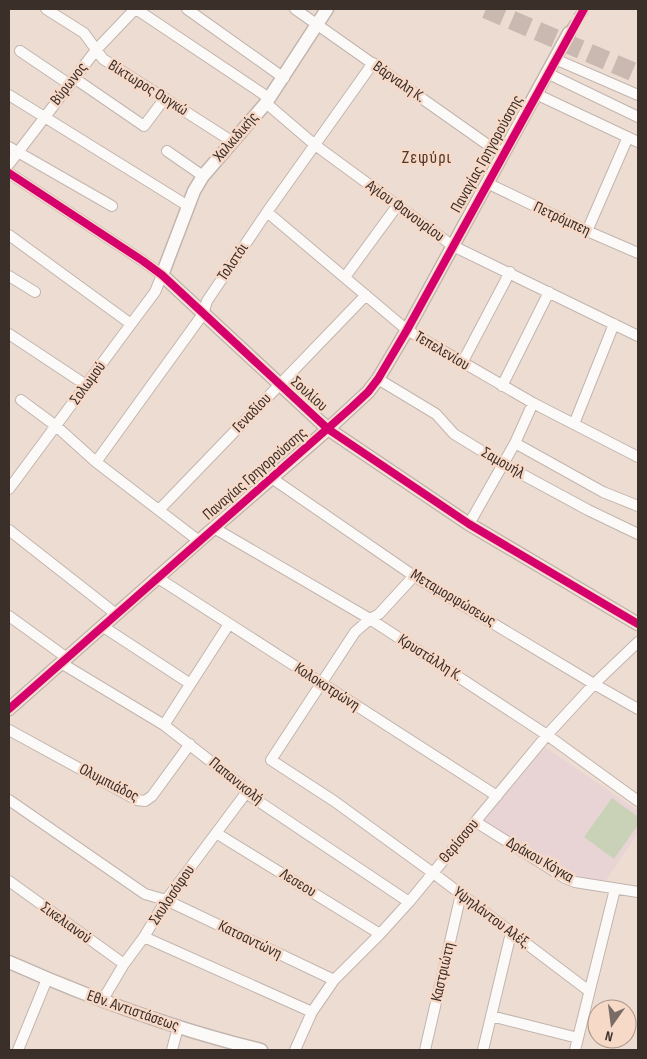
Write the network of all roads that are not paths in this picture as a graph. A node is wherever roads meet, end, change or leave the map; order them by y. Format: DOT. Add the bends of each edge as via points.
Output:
graph roads {
  1 [pos="46,9"];
  2 [pos="135,9"];
  3 [pos="187,9"];
  4 [pos="295,9"];
  5 [pos="327,9"];
  6 [pos="317,23"];
  7 [pos="569,34"];
  8 [pos="96,50"];
  9 [pos="20,51"];
  10 [pos="555,59"];
  11 [pos="373,63"];
  12 [pos="548,73"];
  13 [pos="284,78"];
  14 [pos="72,81"];
  15 [pos="617,86"];
  16 [pos="536,94"];
  17 [pos="9,95"];
  18 [pos="638,95"];
  19 [pos="165,98"];
  20 [pos="268,101"];
  21 [pos="608,103"];
  22 [pos="45,116"];
  23 [pos="638,117"];
  24 [pos="628,137"];
  25 [pos="233,142"];
  26 [pos="638,142"];
  27 [pos="315,145"];
  28 [pos="13,149"];
  29 [pos="168,151"];
  30 [pos="503,153"];
  31 [pos="9,164"];
  32 [pos="9,173"];
  33 [pos="203,176"];
  34 [pos="487,183"];
  35 [pos="112,206"];
  36 [pos="188,206"];
  37 [pos="397,206"];
  38 [pos="267,212"];
  39 [pos="586,231"];
  40 [pos="9,235"];
  41 [pos="453,246"];
  42 [pos="638,253"];
  43 [pos="510,272"];
  44 [pos="162,275"];
  45 [pos="9,276"];
  46 [pos="345,277"];
  47 [pos="36,292"];
  48 [pos="549,292"];
  49 [pos="366,295"];
  50 [pos="203,314"];
  51 [pos="131,324"];
  52 [pos="614,324"];
  53 [pos="407,330"];
  54 [pos="638,336"];
  55 [pos="10,338"];
  56 [pos="462,363"];
  57 [pos="378,378"];
  58 [pos="86,385"];
  59 [pos="279,385"];
  60 [pos="502,386"];
  61 [pos="21,400"];
  62 [pos="533,403"];
  63 [pos="574,424"];
  64 [pos="56,426"];
  65 [pos="328,430"];
  66 [pos="514,443"];
  67 [pos="638,457"];
  68 [pos="96,462"];
  69 [pos="503,464"];
  70 [pos="273,478"];
  71 [pos="9,488"];
  72 [pos="638,506"];
  73 [pos="159,510"];
  74 [pos="469,524"];
  75 [pos="214,528"];
  76 [pos="9,530"];
  77 [pos="638,534"];
  78 [pos="199,541"];
  79 [pos="414,576"];
  80 [pos="158,578"];
  81 [pos="116,614"];
  82 [pos="9,616"];
  83 [pos="370,619"];
  84 [pos="229,624"];
  85 [pos="638,624"];
  86 [pos="102,626"];
  87 [pos="638,642"];
  88 [pos="64,661"];
  89 [pos="189,683"];
  90 [pos="320,683"];
  91 [pos="594,684"];
  92 [pos="9,709"];
  93 [pos="638,709"];
  94 [pos="164,725"];
  95 [pos="9,730"];
  96 [pos="547,735"];
  97 [pos="190,744"];
  98 [pos="246,793"];
  99 [pos="497,796"];
  100 [pos="9,800"];
  101 [pos="638,801"];
  102 [pos="476,822"];
  103 [pos="216,832"];
  104 [pos="433,873"];
  105 [pos="9,881"];
  106 [pos="615,889"];
  107 [pos="638,892"];
  108 [pos="461,894"];
  109 [pos="166,900"];
  110 [pos="409,902"];
  111 [pos="511,933"];
  112 [pos="380,934"];
  113 [pos="144,937"];
  114 [pos="9,962"];
  115 [pos="124,964"];
  116 [pos="47,979"];
  117 [pos="334,980"];
  118 [pos="589,992"];
  119 [pos="102,1001"];
  120 [pos="312,1012"];
  121 [pos="491,1016"];
  122 [pos="178,1027"];
  123 [pos="578,1038"];
  124 [pos="233,1047"];
  125 [pos="20,1050"];
  126 [pos="172,1050"];
  127 [pos="261,1050"];
  128 [pos="295,1050"];
  129 [pos="425,1050"];
  130 [pos="483,1050"];
  131 [pos="576,1050"];
  1 -- 8 [label="street, Βίκτωρος Ουγκώ" via="84,33"];
  2 -- 8 [label="street, Βύρωνος"];
  2 -- 20 [label="street, Αγίου Φανουρίου"];
  3 -- 13 [label="street"];
  4 -- 6 [label="street, Βάρναλη Κ."];
  5 -- 6 [label="street, Χαλκιδικής"];
  6 -- 11 [label="street, Βάρναλη Κ."];
  6 -- 13 [label="street, Χαλκιδικής"];
  7 -- 10 [label="street, Παναγίας Γρηγορούσσης"];
  8 -- 14 [label="street, Βύρωνος"];
  8 -- 19 [label="street, Βίκτωρος Ουγκώ" via="103,59"];
  9 -- 14 [label="street"];
  10 -- 12 [label="street, Παναγίας Γρηγορούσσης"];
  10 -- 15 [label="street"];
  11 -- 27 [label="street, Τολστόι"];
  11 -- 30 [label="street, Βάρναλη Κ."];
  12 -- 16 [label="street, Παναγίας Γρηγορούσσης"];
  12 -- 21 [label="street"];
  13 -- 20 [label="street, Χαλκιδικής"];
  14 -- 19 [label="street" via="144,126"];
  14 -- 22 [label="street, Βύρωνος"];
  15 -- 18 [label="street"];
  15 -- 21 [label="street"];
  16 -- 24 [label="street"];
  16 -- 30 [label="street, Παναγίας Γρηγορούσσης"];
  17 -- 22 [label="street"];
  19 -- 25 [label="street, Βίκτωρος Ουγκώ"];
  20 -- 25 [label="street, Χαλκιδικής"];
  20 -- 27 [label="street, Αγίου Φανουρίου"];
  21 -- 23 [label="street"];
  22 -- 28 [label="street, Βύρωνος"];
  22 -- 36 [label="street"];
  24 -- 26 [label="street"];
  24 -- 39 [label="street"];
  25 -- 33 [label="street, Χαλκιδικής"];
  27 -- 37 [label="street, Αγίου Φανουρίου"];
  27 -- 38 [label="street, Τολστόι"];
  28 -- 31 [label="street, Βύρωνος"];
  28 -- 35 [label="street"];
  29 -- 33 [label="street"];
  30 -- 34 [label="street, Παναγίας Γρηγορούσσης"];
  32 -- 44 [label="street, Σουλίου"];
  33 -- 36 [label="street, Χαλκιδικής"];
  34 -- 39 [label="street, Πετρόμπεη"];
  34 -- 41 [label="street, Παναγίας Γρηγορούσσης"];
  36 -- 44 [label="street, Χαλκιδικής"];
  37 -- 41 [label="street, Αγίου Φανουρίου"];
  37 -- 46 [label="street"];
  38 -- 46 [label="street, Τεπελενίου"];
  38 -- 50 [label="street, Τολστόι" via="207,301"];
  39 -- 42 [label="street, Πετρόμπεη"];
  40 -- 51 [label="street"];
  41 -- 43 [label="street, Αγίου Φανουρίου"];
  41 -- 53 [label="street, Παναγίας Γρηγορούσσης"];
  43 -- 48 [label="street, Αγίου Φανουρίου"];
  43 -- 56 [label="street"];
  44 -- 50 [label="street, Σουλίου"];
  44 -- 51 [label="street, Σολωμού" via="155,292"];
  45 -- 47 [label="street"];
  46 -- 49 [label="street, Τεπελενίου"];
  48 -- 52 [label="street, Αγίου Φανουρίου"];
  48 -- 60 [label="street"];
  49 -- 53 [label="street, Τεπελενίου"];
  49 -- 59 [label="street, Γεναδίου"];
  50 -- 59 [label="street, Σουλίου"];
  50 -- 68 [label="street, Τολστόι"];
  51 -- 58 [label="street, Σολωμού"];
  52 -- 54 [label="street, Αγίου Φανουρίου"];
  52 -- 63 [label="street"];
  53 -- 56 [label="street, Τεπελενίου"];
  53 -- 57 [label="street, Παναγίας Γρηγορούσσης"];
  55 -- 58 [label="street"];
  56 -- 60 [label="street, Τεπελενίου"];
  57 -- 65 [label="street, Παναγίας Γρηγορούσσης"];
  57 -- 69 [label="street, Σαμουήλ" via="436,414 454,434"];
  58 -- 64 [label="street, Σολωμού"];
  59 -- 65 [label="street, Σουλίου"];
  59 -- 73 [label="street, Γεναδίου"];
  60 -- 62 [label="street, Τεπελενίου"];
  61 -- 64 [label="street"];
  62 -- 63 [label="street, Τεπελενίου"];
  62 -- 66 [label="street"];
  63 -- 67 [label="street, Τεπελενίου"];
  64 -- 68 [label="street"];
  64 -- 71 [label="street, Σολωμού"];
  65 -- 70 [label="street, Παναγίας Γρηγορούσσης"];
  65 -- 74 [label="street, Σουλίου"];
  66 -- 69 [label="street"];
  66 -- 72 [label="street" via="603,492"];
  68 -- 73 [label="street"];
  69 -- 74 [label="street"];
  69 -- 77 [label="street, Σαμουήλ"];
  70 -- 75 [label="street, Παναγίας Γρηγορούσσης"];
  70 -- 79 [label="street, Μεταμορφώσεως"];
  73 -- 78 [label="street"];
  74 -- 85 [label="street, Σουλίου"];
  75 -- 78 [label="street, Παναγίας Γρηγορούσσης"];
  75 -- 83 [label="street, Κρυστάλλη Κ."];
  76 -- 81 [label="street"];
  78 -- 80 [label="street, Παναγίας Γρηγορούσσης"];
  79 -- 83 [label="street" via="379,614"];
  79 -- 91 [label="street, Μεταμορφώσεως"];
  80 -- 81 [label="street, Παναγίας Γρηγορούσσης"];
  80 -- 84 [label="street, Κολοκοτρώνη"];
  81 -- 86 [label="street, Παναγίας Γρηγορούσσης"];
  82 -- 88 [label="street, Παπανικολή"];
  83 -- 90 [label="street" via="355,632"];
  83 -- 96 [label="street, Κρυστάλλη Κ."];
  84 -- 89 [label="street"];
  84 -- 90 [label="street, Κολοκοτρώνη"];
  86 -- 88 [label="street, Παναγίας Γρηγορούσσης"];
  86 -- 89 [label="street"];
  87 -- 91 [label="street, Θερίσσου"];
  88 -- 92 [label="street, Παναγίας Γρηγορούσσης"];
  88 -- 94 [label="street, Παπανικολή"];
  89 -- 94 [label="street"];
  90 -- 99 [label="street, Κολοκοτρώνη"];
  90 -- 104 [label="street, Υψηλάντου Αλέξ." via="271,760"];
  91 -- 93 [label="street, Μεταμορφώσεως"];
  91 -- 96 [label="street, Θερίσσου"];
  94 -- 97 [label="street, Παπανικολή"];
  95 -- 97 [label="street, Ολυμπιάδος" via="137,800 145,801"];
  96 -- 99 [label="street, Θερίσσου"];
  96 -- 101 [label="street, Κρυστάλλη Κ."];
  97 -- 98 [label="street, Παπανικολή" via="241,785"];
  98 -- 103 [label="street, Σκυλοσόφου"];
  98 -- 110 [label="street, Παπανικολή"];
  99 -- 102 [label="street, Θερίσσου"];
  100 -- 109 [label="street, Κατσαντώνη" via="145,894"];
  102 -- 104 [label="street, Θερίσσου"];
  102 -- 106 [label="street, Δράκου Κόγκα" via="565,878"];
  103 -- 109 [label="street, Σκυλοσόφου"];
  103 -- 112 [label="street, Λεσεου"];
  104 -- 108 [label="street, Υψηλάντου Αλέξ."];
  104 -- 110 [label="street, Θερίσσου"];
  105 -- 115 [label="street, Σικελιανού"];
  106 -- 107 [label="street, Δράκου Κόγκα"];
  106 -- 118 [label="street"];
  108 -- 111 [label="street, Υψηλάντου Αλέξ."];
  108 -- 129 [label="street, Καστριώτη"];
  109 -- 113 [label="street, Σκυλοσόφου"];
  109 -- 117 [label="street, Κατσαντώνη"];
  110 -- 112 [label="street, Θερίσσου"];
  111 -- 118 [label="street, Υψηλάντου Αλέξ."];
  111 -- 121 [label="street"];
  112 -- 117 [label="street, Θερίσσου"];
  113 -- 115 [label="street, Σκυλοσόφου"];
  113 -- 120 [label="street"];
  114 -- 116 [label="street, Εθν. Αντιστάσεως"];
  115 -- 119 [label="street, Σκυλοσόφου"];
  116 -- 119 [label="street, Εθν. Αντιστάσεως"];
  116 -- 125 [label="street"];
  117 -- 120 [label="street, Θερίσσου"];
  118 -- 123 [label="street"];
  119 -- 122 [label="street, Εθν. Αντιστάσεως"];
  120 -- 128 [label="street, Θερίσσου"];
  121 -- 123 [label="street"];
  121 -- 130 [label="street"];
  122 -- 124 [label="street, Εθν. Αντιστάσεως"];
  122 -- 126 [label="street"];
  123 -- 131 [label="street"];
  124 -- 127 [label="street, Εθν. Αντιστάσεως"];
}
